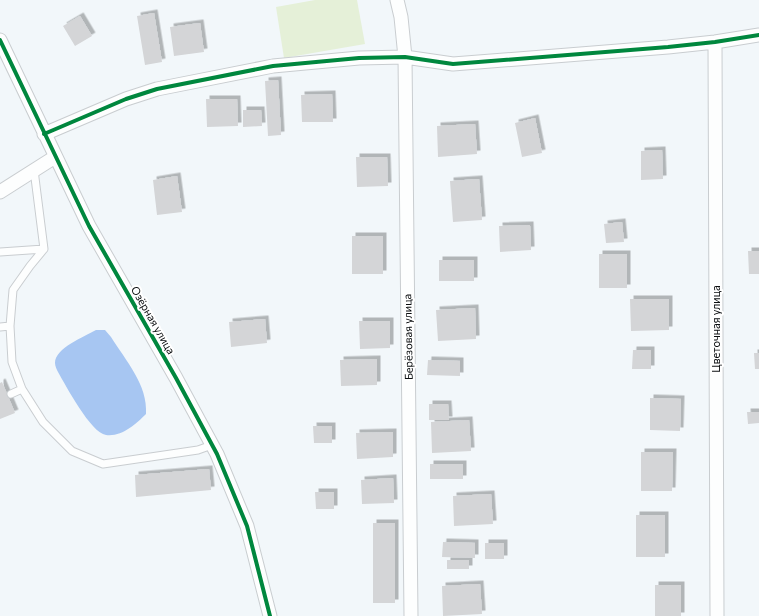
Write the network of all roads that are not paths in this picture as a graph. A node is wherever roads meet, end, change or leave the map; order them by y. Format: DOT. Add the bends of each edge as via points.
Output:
graph roads {
  1 [pos="397,0"];
  2 [pos="759,35"];
  3 [pos="0,40"];
  4 [pos="715,42"];
  5 [pos="405,57"];
  6 [pos="44,134"];
  7 [pos="56,157"];
  8 [pos="34,170"];
  9 [pos="0,192"];
  10 [pos="44,250"];
  11 [pos="0,252"];
  12 [pos="10,326"];
  13 [pos="0,327"];
  14 [pos="22,389"];
  15 [pos="11,394"];
  16 [pos="212,445"];
  17 [pos="270,616"];
  18 [pos="411,616"];
  19 [pos="717,616"];
  1 -- 5 [label="street, Берёзовая улица"];
  2 -- 4 [label="street"];
  3 -- 6 [label="street, Озёрная улица"];
  4 -- 5 [label="street" via="454,64"];
  4 -- 19 [label="street, Цветочная улица"];
  5 -- 6 [label="street" via="359,58 273,66 157,89 126,99"];
  5 -- 18 [label="street, Берёзовая улица"];
  6 -- 7 [label="street, Озёрная улица"];
  7 -- 8 [label="street"];
  7 -- 16 [label="street, Озёрная улица" via="89,226"];
  8 -- 9 [label="street"];
  8 -- 10 [label="lane"];
  10 -- 11 [label="lane"];
  10 -- 12 [label="lane" via="13,290"];
  12 -- 13 [label="lane"];
  12 -- 14 [label="lane" via="12,362"];
  14 -- 15 [label="lane"];
  14 -- 16 [label="lane" via="43,422 72,451 103,464 198,450"];
  16 -- 17 [label="street, Озёрная улица" via="247,526"];
}
